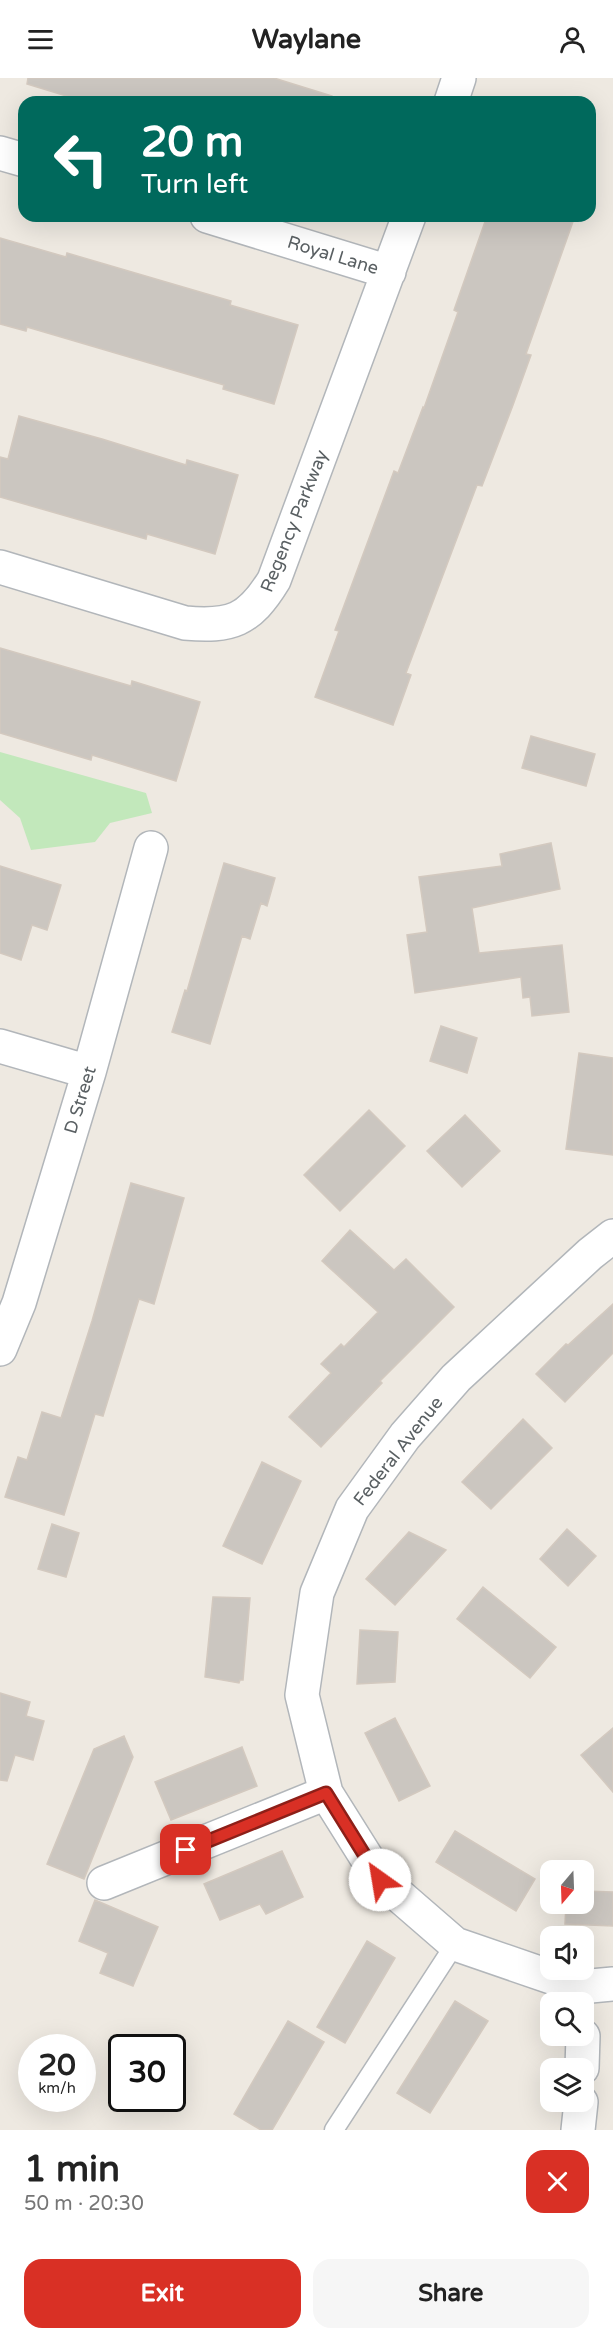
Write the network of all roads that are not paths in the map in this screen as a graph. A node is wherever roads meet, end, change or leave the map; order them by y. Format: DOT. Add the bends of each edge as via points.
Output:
graph roads {
  1 [pos="459,78"];
  2 [pos="453,96"];
  3 [pos="0,153"];
  4 [pos="18,158"];
  5 [pos="226,222"];
  6 [pos="408,222"];
  7 [pos="389,272"];
  8 [pos="0,567"];
  9 [pos="151,848"];
  10 [pos="0,1046"];
  11 [pos="89,1072"];
  12 [pos="613,1236"];
  13 [pos="0,1349"];
  14 [pos="326,1793"];
  15 [pos="104,1883"];
  16 [pos="455,1944"];
  17 [pos="613,1984"];
  18 [pos="573,1992"];
  19 [pos="589,1992"];
  20 [pos="580,2112"];
  21 [pos="334,2130"];
  22 [pos="578,2130"];
  1 -- 2 [label="street"];
  3 -- 4 [label="street"];
  5 -- 7 [label="street, Royal Lane"];
  6 -- 7 [label="street, Regency Parkway"];
  7 -- 8 [label="street, Regency Parkway" via="274,580 260,602 239,618 216,625 184,623"];
  9 -- 11 [label="street, D Street"];
  10 -- 11 [label="street"];
  11 -- 13 [label="street, D Street" via="19,1303"];
  12 -- 14 [label="street, Federal Avenue" via="456,1378 405,1436 352,1509 317,1593 302,1695"];
  14 -- 15 [label="street"];
  14 -- 16 [label="street, Federal Avenue" via="380,1880"];
  16 -- 18 [label="street, Federal Avenue"];
  16 -- 21 [label="lane"];
  17 -- 19 [label="street"];
  20 -- 22 [label="street"];
}
